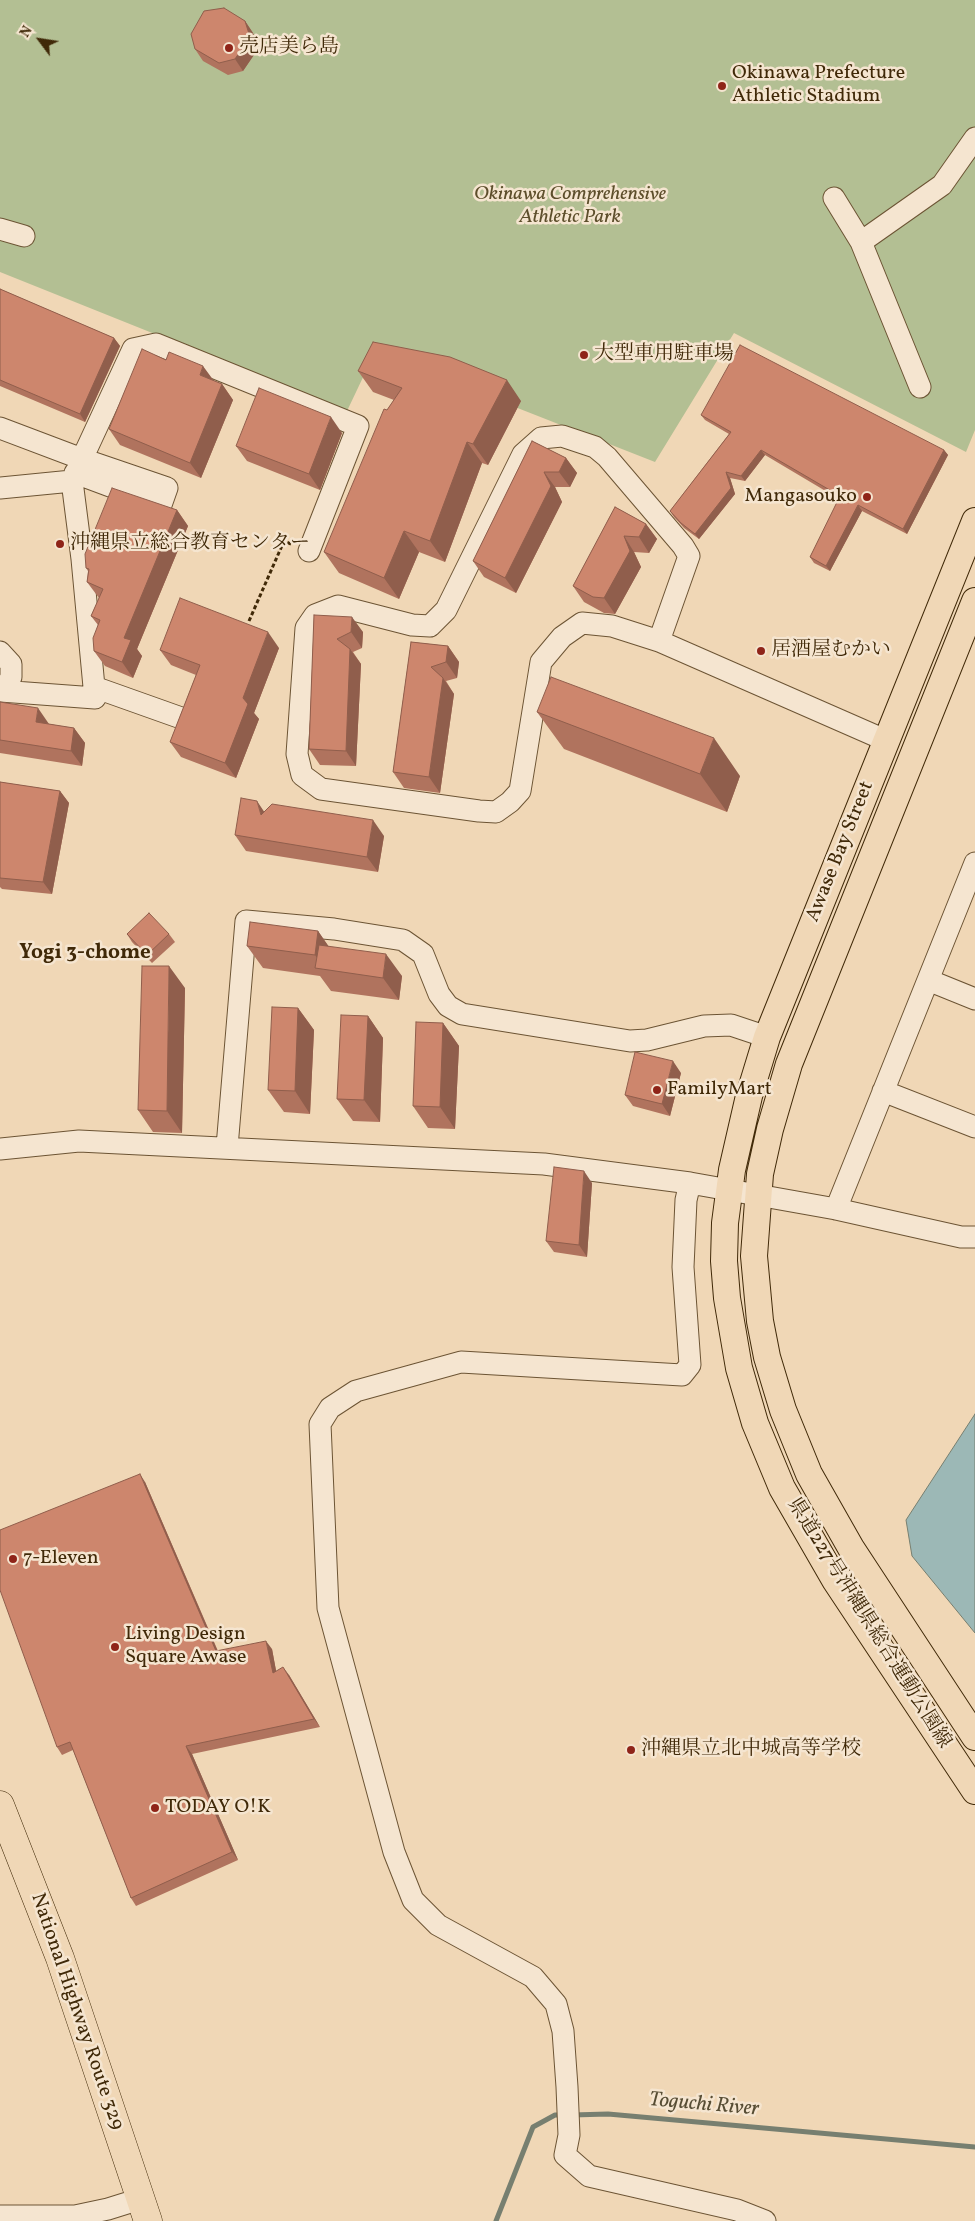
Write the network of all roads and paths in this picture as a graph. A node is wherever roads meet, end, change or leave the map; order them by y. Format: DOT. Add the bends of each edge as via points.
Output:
graph roads {
  1 [pos="975,138"];
  2 [pos="834,198"];
  3 [pos="0,229"];
  4 [pos="24,236"];
  5 [pos="861,242"];
  6 [pos="920,387"];
  7 [pos="0,428"];
  8 [pos="76,471"];
  9 [pos="0,488"];
  10 [pos="975,521"];
  11 [pos="309,551"];
  12 [pos="975,601"];
  13 [pos="249,621"];
  14 [pos="659,642"];
  15 [pos="0,652"];
  16 [pos="94,687"];
  17 [pos="2,690"];
  18 [pos="184,719"];
  19 [pos="885,740"];
  20 [pos="974,867"];
  21 [pos="928,980"];
  22 [pos="975,999"];
  23 [pos="767,1037"];
  24 [pos="883,1091"];
  25 [pos="975,1127"];
  26 [pos="228,1147"];
  27 [pos="0,1149"];
  28 [pos="690,1183"];
  29 [pos="728,1190"];
  30 [pos="757,1195"];
  31 [pos="836,1209"];
  32 [pos="975,1237"];
  33 [pos="975,1737"];
  34 [pos="975,1791"];
  35 [pos="0,1805"];
  36 [pos="144,2210"];
  37 [pos="0,2216"];
  38 [pos="765,2221"];
  1 -- 5 [label="street" via="942,185"];
  2 -- 5 [label="street"];
  3 -- 4 [label="street"];
  5 -- 6 [label="street"];
  7 -- 8 [label="street"];
  8 -- 9 [label="street"];
  8 -- 11 [label="street" via="133,349 156,344 358,426"];
  8 -- 16 [label="street"];
  10 -- 19 [label="main road, Awase Bay Street"];
  11 -- 13 [label="path" via="284,541"];
  12 -- 30 [label="main road, Awase Bay Street" via="789,1064 770,1129"];
  14 -- 14 [label="street" via="689,556 607,457 595,448 562,436 541,438 523,454 446,610 430,626 412,625 338,606 315,615 306,628 297,754 302,775 321,789 496,812 520,791 542,662 562,637 582,623 612,626"];
  14 -- 19 [label="street"];
  15 -- 17 [label="street" via="11,664 11,677"];
  16 -- 17 [label="street" via="95,698"];
  16 -- 18 [label="street"];
  19 -- 23 [label="main road, Awase Bay Street"];
  20 -- 21 [label="street"];
  21 -- 22 [label="street"];
  21 -- 24 [label="street"];
  23 -- 26 [label="street" via="722,1025 688,1028 647,1040 630,1041 462,1014 448,1006 439,994 423,954 403,940 334,929 246,921"];
  23 -- 29 [label="main road, Awase Bay Street" via="744,1114"];
  24 -- 25 [label="street"];
  24 -- 31 [label="street"];
  26 -- 27 [label="street" via="79,1141"];
  26 -- 28 [label="street" via="544,1164"];
  28 -- 29 [label="street"];
  28 -- 38 [label="street" via="686,1200 683,1268 690,1365 682,1375 461,1362 356,1391 330,1408 320,1424 328,1608 394,1852 413,1900 438,1925 533,1977 556,2004 563,2031 567,2087 569,2135 565,2156 588,2176 738,2210"];
  29 -- 30 [label="street"];
  29 -- 34 [label="main road, 県道227号沖縄県総合運動公園線" via="724,1262 727,1298 739,1368 755,1423 782,1488 808,1534"];
  30 -- 31 [label="street"];
  30 -- 33 [label="main road, 県道227号沖縄県総合運動公園線" via="756,1285 767,1356 783,1410 809,1474 829,1511"];
  31 -- 32 [label="street" via="916,1228"];
  35 -- 36 [label="highway, National Highway Route 329" via="60,1958"];
  36 -- 37 [label="street" via="108,2209 75,2216"];
}
